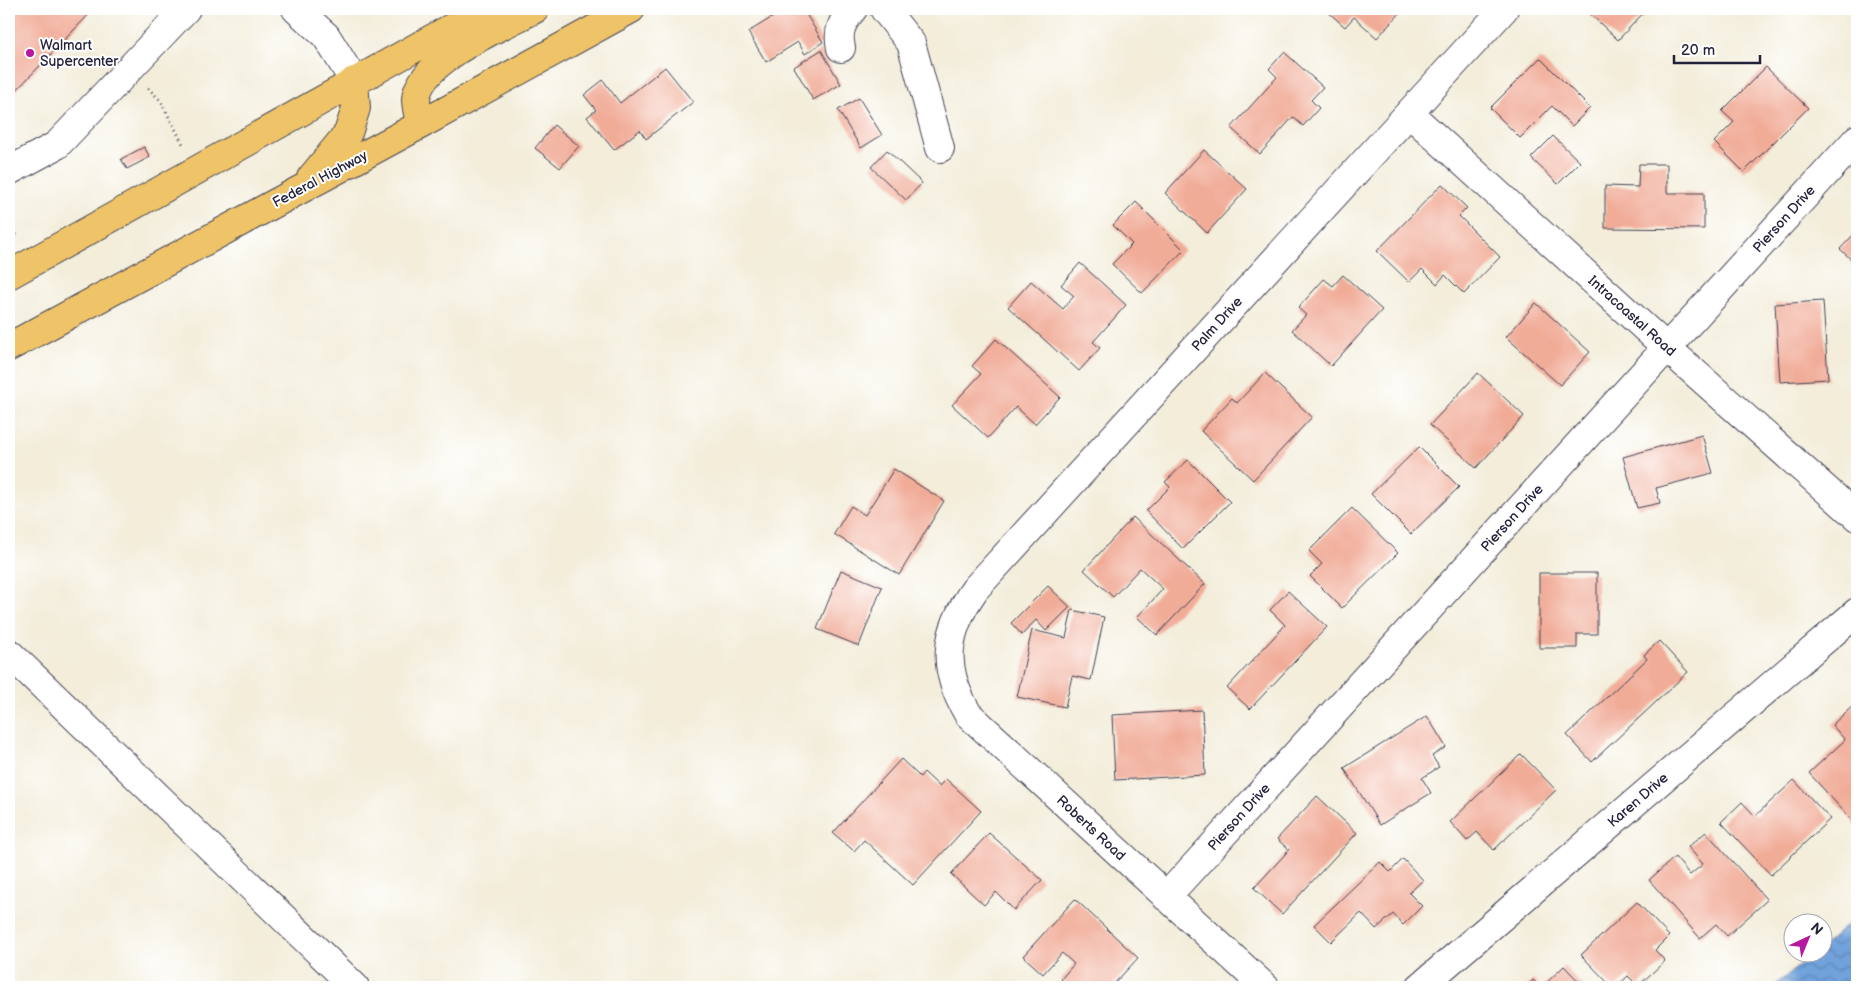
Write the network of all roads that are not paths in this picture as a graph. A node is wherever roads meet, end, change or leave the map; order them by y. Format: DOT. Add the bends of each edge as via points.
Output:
graph roads {
  1 [pos="186,9"];
  2 [pos="296,9"];
  3 [pos="485,9"];
  4 [pos="534,9"];
  5 [pos="631,9"];
  6 [pos="852,9"];
  7 [pos="884,9"];
  8 [pos="1504,9"];
  9 [pos="841,48"];
  10 [pos="354,81"];
  11 [pos="1409,113"];
  12 [pos="420,125"];
  13 [pos="1857,139"];
  14 [pos="940,148"];
  15 [pos="9,171"];
  16 [pos="302,188"];
  17 [pos="9,275"];
  18 [pos="9,347"];
  19 [pos="1667,348"];
  20 [pos="1857,517"];
  21 [pos="1857,612"];
  22 [pos="949,651"];
  23 [pos="9,653"];
  24 [pos="1166,897"];
  25 [pos="355,987"];
  26 [pos="1265,987"];
  27 [pos="1420,987"];
  1 -- 15 [label="street" via="57,145"];
  2 -- 10 [label="street" via="326,36"];
  3 -- 10 [label="main road"];
  4 -- 12 [label="main road" via="448,55 428,72 416,98"];
  5 -- 12 [label="main road, Federal Highway"];
  6 -- 9 [label="street" via="838,36"];
  7 -- 14 [label="street" via="911,43"];
  8 -- 11 [label="street, Palm Drive"];
  10 -- 16 [label="main road" via="356,108 348,133"];
  10 -- 17 [label="main road"];
  11 -- 19 [label="street, Intracoastal Road"];
  11 -- 22 [label="street, Palm Drive" via="974,590 953,628"];
  12 -- 16 [label="main road, Federal Highway"];
  13 -- 19 [label="street, Pierson Drive"];
  16 -- 18 [label="main road, Federal Highway"];
  19 -- 20 [label="street, Intracoastal Road"];
  19 -- 24 [label="street, Pierson Drive"];
  21 -- 27 [label="street, Karen Drive"];
  22 -- 24 [label="street, Roberts Road" via="950,673 968,714"];
  23 -- 25 [label="street"];
  24 -- 26 [label="street, Roberts Road"];
}
